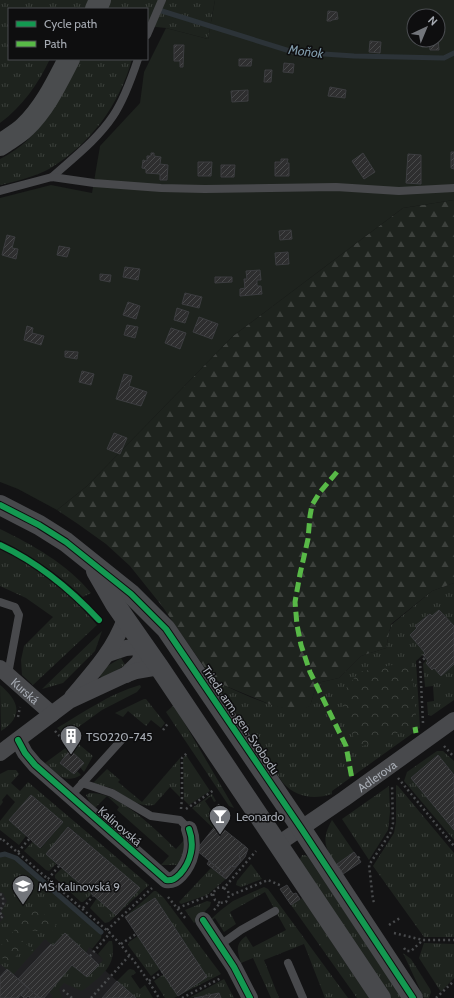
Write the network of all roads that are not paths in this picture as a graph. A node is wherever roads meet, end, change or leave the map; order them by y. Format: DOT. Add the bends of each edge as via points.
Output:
graph roads {
  1 [pos="162,0"];
  2 [pos="148,33"];
  3 [pos="68,60"];
  4 [pos="138,60"];
  5 [pos="0,145"];
  6 [pos="52,177"];
  7 [pos="454,188"];
  8 [pos="0,191"];
  9 [pos="0,505"];
  10 [pos="90,561"];
  11 [pos="0,602"];
  12 [pos="142,604"];
  13 [pos="125,619"];
  14 [pos="145,646"];
  15 [pos="108,654"];
  16 [pos="159,667"];
  17 [pos="4,671"];
  18 [pos="125,675"];
  19 [pos="69,701"];
  20 [pos="52,714"];
  21 [pos="453,723"];
  22 [pos="232,727"];
  23 [pos="126,736"];
  24 [pos="18,740"];
  25 [pos="0,753"];
  26 [pos="82,783"];
  27 [pos="70,797"];
  28 [pos="301,828"];
  29 [pos="189,829"];
  30 [pos="278,844"];
  31 [pos="275,911"];
  32 [pos="203,920"];
  33 [pos="220,945"];
  34 [pos="288,963"];
  35 [pos="250,998"];
  36 [pos="303,998"];
  37 [pos="381,998"];
  38 [pos="413,998"];
  1 -- 2 [label="lane"];
  3 -- 5 [label="highway" via="55,87 39,110 26,126"];
  4 -- 6 [label="lane" via="114,116 82,151"];
  6 -- 7 [label="lane" via="161,188 336,187 399,191"];
  6 -- 8 [label="lane"];
  9 -- 10 [label="street, Trieda arm. gen. Svobodu" via="40,525"];
  10 -- 12 [label="street, Trieda arm. gen. Svobodu"];
  10 -- 13 [label="street, Trieda arm. gen. Svobodu"];
  11 -- 17 [label="lane" via="15,607 19,615"];
  12 -- 14 [label="street" via="146,622"];
  12 -- 22 [label="street, Trieda arm. gen. Svobodu" via="166,629"];
  13 -- 14 [label="street, Trieda arm. gen. Svobodu"];
  13 -- 15 [label="street, Kurská"];
  14 -- 15 [label="street" via="126,648"];
  14 -- 16 [label="street, Trieda arm. gen. Svobodu"];
  14 -- 18 [label="street, Kurská" via="139,662"];
  14 -- 22 [label="street" via="156,646 167,652 204,705"];
  15 -- 19 [label="street, Kurská"];
  16 -- 18 [label="street, Kurská"];
  16 -- 30 [label="street, Trieda arm. gen. Svobodu"];
  17 -- 20 [label="street, Kurská"];
  18 -- 19 [label="street, Kurská"];
  19 -- 20 [label="street, Kurská"];
  20 -- 24 [label="street, Kurská"];
  21 -- 28 [label="street, Adlerova"];
  22 -- 28 [label="street, Trieda arm. gen. Svobodu"];
  23 -- 26 [label="lane"];
  24 -- 25 [label="street, Kurská"];
  24 -- 27 [label="street, Kalinovská" via="35,765"];
  26 -- 27 [label="lane"];
  26 -- 29 [label="lane" via="112,793 151,816 180,820"];
  27 -- 29 [label="street, Kalinovská" via="166,880 176,878 188,864 192,846"];
  28 -- 30 [label="street, Adlerova"];
  28 -- 38 [label="street, Trieda arm. gen. Svobodu"];
  30 -- 37 [label="street, Trieda arm. gen. Svobodu"];
  31 -- 33 [label="lane"];
  32 -- 33 [label="street"];
  33 -- 35 [label="street"];
  34 -- 36 [label="lane"];
}
